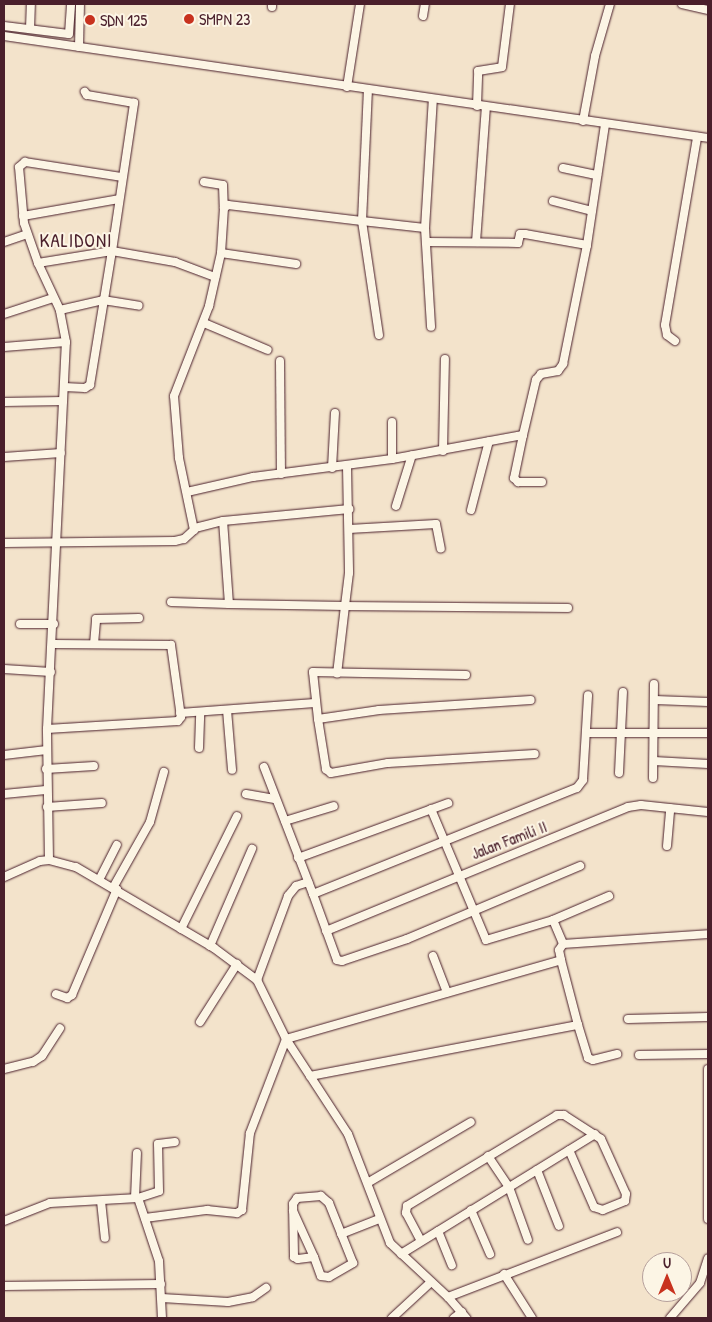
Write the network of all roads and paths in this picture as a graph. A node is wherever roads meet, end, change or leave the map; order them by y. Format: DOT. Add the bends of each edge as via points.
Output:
graph roads {
  1 [pos="31,4"];
  2 [pos="71,4"];
  3 [pos="80,4"];
  4 [pos="360,4"];
  5 [pos="425,4"];
  6 [pos="510,4"];
  7 [pos="610,4"];
  8 [pos="682,4"];
  9 [pos="708,10"];
  10 [pos="423,16"];
  11 [pos="4,26"];
  12 [pos="30,29"];
  13 [pos="4,36"];
  14 [pos="79,47"];
  15 [pos="347,87"];
  16 [pos="85,92"];
  17 [pos="367,95"];
  18 [pos="433,104"];
  19 [pos="477,106"];
  20 [pos="486,109"];
  21 [pos="583,121"];
  22 [pos="604,128"];
  23 [pos="708,138"];
  24 [pos="696,142"];
  25 [pos="562,168"];
  26 [pos="597,175"];
  27 [pos="122,176"];
  28 [pos="204,182"];
  29 [pos="119,199"];
  30 [pos="553,201"];
  31 [pos="224,208"];
  32 [pos="592,212"];
  33 [pos="23,216"];
  34 [pos="362,221"];
  35 [pos="425,228"];
  36 [pos="27,234"];
  37 [pos="4,242"];
  38 [pos="427,242"];
  39 [pos="476,242"];
  40 [pos="587,245"];
  41 [pos="112,251"];
  42 [pos="221,253"];
  43 [pos="38,264"];
  44 [pos="296,264"];
  45 [pos="215,276"];
  46 [pos="53,298"];
  47 [pos="103,300"];
  48 [pos="139,306"];
  49 [pos="60,310"];
  50 [pos="4,314"];
  51 [pos="204,323"];
  52 [pos="431,327"];
  53 [pos="379,335"];
  54 [pos="675,341"];
  55 [pos="66,342"];
  56 [pos="4,348"];
  57 [pos="268,350"];
  58 [pos="446,359"];
  59 [pos="280,361"];
  60 [pos="64,387"];
  61 [pos="64,401"];
  62 [pos="4,402"];
  63 [pos="335,413"];
  64 [pos="392,422"];
  65 [pos="523,435"];
  66 [pos="489,441"];
  67 [pos="443,450"];
  68 [pos="61,453"];
  69 [pos="412,456"];
  70 [pos="4,457"];
  71 [pos="392,459"];
  72 [pos="347,466"];
  73 [pos="332,468"];
  74 [pos="280,474"];
  75 [pos="542,482"];
  76 [pos="187,492"];
  77 [pos="396,506"];
  78 [pos="349,509"];
  79 [pos="471,510"];
  80 [pos="223,521"];
  81 [pos="195,528"];
  82 [pos="349,529"];
  83 [pos="4,543"];
  84 [pos="58,543"];
  85 [pos="441,549"];
  86 [pos="171,602"];
  87 [pos="229,604"];
  88 [pos="346,606"];
  89 [pos="568,608"];
  90 [pos="139,618"];
  91 [pos="20,624"];
  92 [pos="54,624"];
  93 [pos="53,644"];
  94 [pos="94,644"];
  95 [pos="4,669"];
  96 [pos="51,672"];
  97 [pos="337,674"];
  98 [pos="466,675"];
  99 [pos="654,684"];
  100 [pos="623,692"];
  101 [pos="588,695"];
  102 [pos="531,700"];
  103 [pos="655,700"];
  104 [pos="708,702"];
  105 [pos="315,703"];
  106 [pos="227,710"];
  107 [pos="200,712"];
  108 [pos="180,713"];
  109 [pos="318,719"];
  110 [pos="47,729"];
  111 [pos="656,732"];
  112 [pos="586,733"];
  113 [pos="622,733"];
  114 [pos="708,733"];
  115 [pos="199,748"];
  116 [pos="47,750"];
  117 [pos="535,754"];
  118 [pos="4,755"];
  119 [pos="654,761"];
  120 [pos="708,764"];
  121 [pos="94,766"];
  122 [pos="264,767"];
  123 [pos="46,768"];
  124 [pos="232,770"];
  125 [pos="164,772"];
  126 [pos="619,773"];
  127 [pos="653,778"];
  128 [pos="46,790"];
  129 [pos="4,794"];
  130 [pos="246,794"];
  131 [pos="275,799"];
  132 [pos="102,803"];
  133 [pos="448,803"];
  134 [pos="334,806"];
  135 [pos="46,808"];
  136 [pos="670,808"];
  137 [pos="431,809"];
  138 [pos="708,812"];
  139 [pos="237,816"];
  140 [pos="285,821"];
  141 [pos="444,843"];
  142 [pos="117,845"];
  143 [pos="667,846"];
  144 [pos="252,848"];
  145 [pos="298,858"];
  146 [pos="49,860"];
  147 [pos="580,866"];
  148 [pos="457,875"];
  149 [pos="4,877"];
  150 [pos="100,878"];
  151 [pos="308,882"];
  152 [pos="116,888"];
  153 [pos="313,894"];
  154 [pos="609,896"];
  155 [pos="475,912"];
  156 [pos="552,920"];
  157 [pos="181,929"];
  158 [pos="326,931"];
  159 [pos="708,934"];
  160 [pos="563,944"];
  161 [pos="210,946"];
  162 [pos="433,956"];
  163 [pos="561,960"];
  164 [pos="238,964"];
  165 [pos="257,980"];
  166 [pos="446,992"];
  167 [pos="56,994"];
  168 [pos="708,1017"];
  169 [pos="628,1019"];
  170 [pos="200,1022"];
  171 [pos="578,1025"];
  172 [pos="60,1028"];
  173 [pos="286,1039"];
  174 [pos="617,1054"];
  175 [pos="708,1054"];
  176 [pos="639,1055"];
  177 [pos="4,1069"];
  178 [pos="708,1069"];
  179 [pos="310,1076"];
  180 [pos="707,1107"];
  181 [pos="471,1122"];
  182 [pos="595,1134"];
  183 [pos="174,1142"];
  184 [pos="569,1150"];
  185 [pos="137,1153"];
  186 [pos="488,1156"];
  187 [pos="707,1161"];
  188 [pos="537,1170"];
  189 [pos="369,1182"];
  190 [pos="508,1187"];
  191 [pos="137,1198"];
  192 [pos="101,1201"];
  193 [pos="471,1210"];
  194 [pos="293,1211"];
  195 [pos="145,1218"];
  196 [pos="379,1219"];
  197 [pos="708,1219"];
  198 [pos="4,1221"];
  199 [pos="558,1226"];
  200 [pos="438,1231"];
  201 [pos="617,1232"];
  202 [pos="341,1234"];
  203 [pos="105,1238"];
  204 [pos="528,1240"];
  205 [pos="421,1241"];
  206 [pos="401,1254"];
  207 [pos="490,1254"];
  208 [pos="314,1258"];
  209 [pos="708,1258"];
  210 [pos="452,1265"];
  211 [pos="504,1274"];
  212 [pos="431,1282"];
  213 [pos="704,1283"];
  214 [pos="161,1284"];
  215 [pos="4,1286"];
  216 [pos="266,1288"];
  217 [pos="448,1297"];
  218 [pos="162,1298"];
  219 [pos="464,1315"];
  220 [pos="162,1318"];
  221 [pos="392,1318"];
  222 [pos="454,1318"];
  223 [pos="532,1318"];
  224 [pos="670,1318"];
  1 -- 12 [label="street"];
  2 -- 12 [label="street" via="70,33"];
  3 -- 14 [label="street"];
  4 -- 15 [label="street"];
  5 -- 10 [label="street"];
  6 -- 19 [label="street" via="507,49 502,67 478,71"];
  7 -- 21 [label="street" via="595,56"];
  8 -- 9 [label="street"];
  11 -- 12 [label="street"];
  13 -- 14 [label="street"];
  14 -- 15 [label="street"];
  15 -- 17 [label="street"];
  16 -- 27 [label="street" via="134,103"];
  17 -- 18 [label="street"];
  17 -- 34 [label="street"];
  18 -- 19 [label="street"];
  18 -- 35 [label="street"];
  19 -- 20 [label="street"];
  20 -- 21 [label="street"];
  20 -- 39 [label="street"];
  21 -- 22 [label="street"];
  22 -- 24 [label="street"];
  22 -- 26 [label="street"];
  23 -- 24 [label="street"];
  24 -- 54 [label="street" via="665,325 667,335"];
  25 -- 26 [label="street"];
  26 -- 32 [label="street"];
  27 -- 29 [label="street"];
  27 -- 33 [label="street" via="20,163"];
  28 -- 31 [label="street" via="223,185"];
  29 -- 33 [label="street"];
  29 -- 41 [label="street"];
  30 -- 32 [label="street"];
  31 -- 34 [label="street" via="228,205"];
  31 -- 42 [label="street"];
  32 -- 40 [label="street"];
  33 -- 36 [label="street"];
  34 -- 35 [label="street"];
  34 -- 53 [label="street"];
  35 -- 38 [label="street"];
  36 -- 37 [label="street"];
  36 -- 43 [label="street"];
  38 -- 39 [label="street"];
  38 -- 52 [label="street"];
  39 -- 40 [label="street" via="518,243 520,234 525,234"];
  40 -- 65 [label="street" via="562,364 558,371 541,374 536,380"];
  41 -- 43 [label="street"];
  41 -- 45 [label="street" via="175,262"];
  41 -- 47 [label="street"];
  42 -- 44 [label="street"];
  42 -- 45 [label="street"];
  43 -- 46 [label="street"];
  45 -- 51 [label="street"];
  46 -- 49 [label="street"];
  46 -- 50 [label="street"];
  47 -- 48 [label="street"];
  47 -- 49 [label="street"];
  47 -- 60 [label="street" via="90,385 85,388"];
  49 -- 55 [label="street"];
  51 -- 57 [label="street"];
  51 -- 76 [label="street" via="174,396 179,458"];
  55 -- 56 [label="street"];
  55 -- 60 [label="street"];
  58 -- 67 [label="street"];
  59 -- 74 [label="street"];
  60 -- 61 [label="street"];
  61 -- 62 [label="street"];
  61 -- 68 [label="street"];
  63 -- 73 [label="street"];
  64 -- 71 [label="street"];
  65 -- 66 [label="street"];
  65 -- 75 [label="street" via="514,478 518,482"];
  66 -- 67 [label="street"];
  66 -- 79 [label="street"];
  67 -- 69 [label="street"];
  68 -- 70 [label="street"];
  68 -- 84 [label="street"];
  69 -- 71 [label="street"];
  69 -- 77 [label="street"];
  71 -- 72 [label="street"];
  72 -- 73 [label="street"];
  72 -- 78 [label="street"];
  73 -- 74 [label="street"];
  74 -- 76 [label="street"];
  76 -- 81 [label="street"];
  78 -- 80 [label="street"];
  78 -- 82 [label="street"];
  80 -- 81 [label="street"];
  80 -- 87 [label="street"];
  81 -- 84 [label="street" via="184,539 176,541"];
  82 -- 85 [label="street" via="436,524"];
  82 -- 88 [label="street"];
  83 -- 84 [label="street"];
  84 -- 92 [label="street"];
  86 -- 87 [label="street"];
  87 -- 88 [label="street"];
  88 -- 89 [label="street"];
  88 -- 97 [label="street" via="338,642"];
  90 -- 94 [label="street" via="96,619"];
  91 -- 92 [label="street"];
  92 -- 93 [label="street"];
  93 -- 94 [label="street"];
  93 -- 96 [label="street"];
  94 -- 108 [label="street" via="171,645"];
  95 -- 96 [label="street"];
  96 -- 110 [label="street"];
  97 -- 98 [label="street"];
  97 -- 105 [label="street" via="314,672"];
  99 -- 103 [label="street"];
  100 -- 113 [label="street"];
  101 -- 112 [label="street"];
  102 -- 109 [label="street" via="379,710"];
  103 -- 104 [label="street"];
  103 -- 111 [label="street"];
  105 -- 106 [label="street"];
  105 -- 109 [label="street"];
  106 -- 107 [label="street"];
  106 -- 124 [label="street"];
  107 -- 108 [label="street"];
  107 -- 115 [label="street"];
  108 -- 110 [label="street" via="178,720"];
  109 -- 117 [label="street" via="326,770 331,773 388,763"];
  110 -- 116 [label="street"];
  111 -- 113 [label="street"];
  111 -- 114 [label="street"];
  111 -- 119 [label="street"];
  112 -- 113 [label="street"];
  112 -- 141 [label="street" via="583,780 577,788"];
  113 -- 126 [label="street"];
  116 -- 118 [label="street"];
  116 -- 123 [label="street"];
  119 -- 120 [label="street"];
  119 -- 127 [label="street"];
  121 -- 123 [label="street"];
  122 -- 131 [label="street"];
  123 -- 128 [label="street"];
  125 -- 152 [label="street" via="150,822"];
  128 -- 129 [label="street"];
  128 -- 135 [label="street"];
  130 -- 131 [label="street"];
  131 -- 140 [label="street"];
  132 -- 135 [label="street"];
  133 -- 137 [label="street"];
  134 -- 140 [label="street"];
  135 -- 146 [label="street"];
  136 -- 138 [label="street, Jalan Famili II"];
  136 -- 143 [label="street"];
  136 -- 148 [label="street, Jalan Famili II" via="628,807"];
  137 -- 141 [label="street"];
  137 -- 145 [label="street"];
  139 -- 157 [label="street"];
  140 -- 145 [label="street"];
  141 -- 148 [label="street"];
  141 -- 153 [label="street"];
  142 -- 150 [label="street"];
  144 -- 161 [label="street"];
  145 -- 151 [label="street"];
  146 -- 149 [label="street"];
  146 -- 150 [label="street"];
  147 -- 155 [label="street"];
  148 -- 155 [label="street"];
  148 -- 158 [label="street, Jalan Famili II"];
  150 -- 152 [label="street"];
  151 -- 153 [label="street"];
  151 -- 165 [label="street" via="296,886 288,896"];
  152 -- 157 [label="street"];
  152 -- 167 [label="street" via="72,995 67,998"];
  153 -- 158 [label="street"];
  154 -- 156 [label="street"];
  155 -- 156 [label="street" via="488,941"];
  155 -- 158 [label="street" via="342,961 337,960"];
  156 -- 160 [label="street"];
  157 -- 161 [label="street"];
  159 -- 160 [label="street"];
  160 -- 163 [label="street" via="559,950"];
  161 -- 164 [label="street"];
  162 -- 166 [label="street"];
  163 -- 166 [label="street"];
  163 -- 171 [label="street"];
  164 -- 165 [label="street"];
  164 -- 170 [label="street"];
  165 -- 173 [label="street"];
  166 -- 173 [label="street"];
  168 -- 169 [label="street"];
  171 -- 174 [label="street" via="588,1058 593,1060"];
  171 -- 179 [label="street"];
  172 -- 177 [label="street" via="42,1056 33,1062"];
  173 -- 179 [label="street"];
  173 -- 195 [label="street" via="250,1133 242,1210 207,1210"];
  175 -- 176 [label="street"];
  178 -- 180 [label="street"];
  179 -- 189 [label="street" via="348,1134"];
  180 -- 187 [label="street"];
  181 -- 189 [label="street"];
  182 -- 184 [label="street"];
  182 -- 184 [label="street" via="601,1139 626,1194 625,1201 603,1210 594,1207"];
  182 -- 186 [label="street" via="564,1115 558,1115"];
  183 -- 191 [label="street" via="158,1144 159,1192"];
  184 -- 188 [label="street"];
  185 -- 191 [label="street"];
  186 -- 190 [label="street"];
  186 -- 205 [label="street" via="407,1206 406,1213"];
  187 -- 197 [label="street"];
  188 -- 190 [label="street"];
  188 -- 199 [label="street"];
  189 -- 196 [label="street"];
  190 -- 193 [label="street"];
  190 -- 204 [label="street"];
  191 -- 192 [label="street"];
  191 -- 195 [label="street"];
  192 -- 198 [label="street" via="50,1203"];
  192 -- 203 [label="street"];
  193 -- 200 [label="street"];
  193 -- 207 [label="street"];
  194 -- 202 [label="street" via="297,1198 326,1199"];
  194 -- 208 [label="street"];
  194 -- 208 [label="street" via="294,1256 298,1259"];
  195 -- 214 [label="street" via="157,1251"];
  196 -- 202 [label="street"];
  196 -- 206 [label="street" via="390,1243"];
  200 -- 205 [label="street"];
  200 -- 210 [label="street"];
  201 -- 211 [label="street"];
  202 -- 208 [label="street" via="353,1258 350,1266 325,1277"];
  205 -- 206 [label="street"];
  206 -- 212 [label="street"];
  209 -- 213 [label="street"];
  211 -- 217 [label="street"];
  211 -- 223 [label="street"];
  212 -- 217 [label="street"];
  212 -- 221 [label="street"];
  213 -- 224 [label="street"];
  214 -- 215 [label="street"];
  214 -- 218 [label="street"];
  216 -- 218 [label="street" via="253,1297 228,1302"];
  217 -- 219 [label="street"];
  218 -- 220 [label="street"];
  219 -- 222 [label="street"];
}
